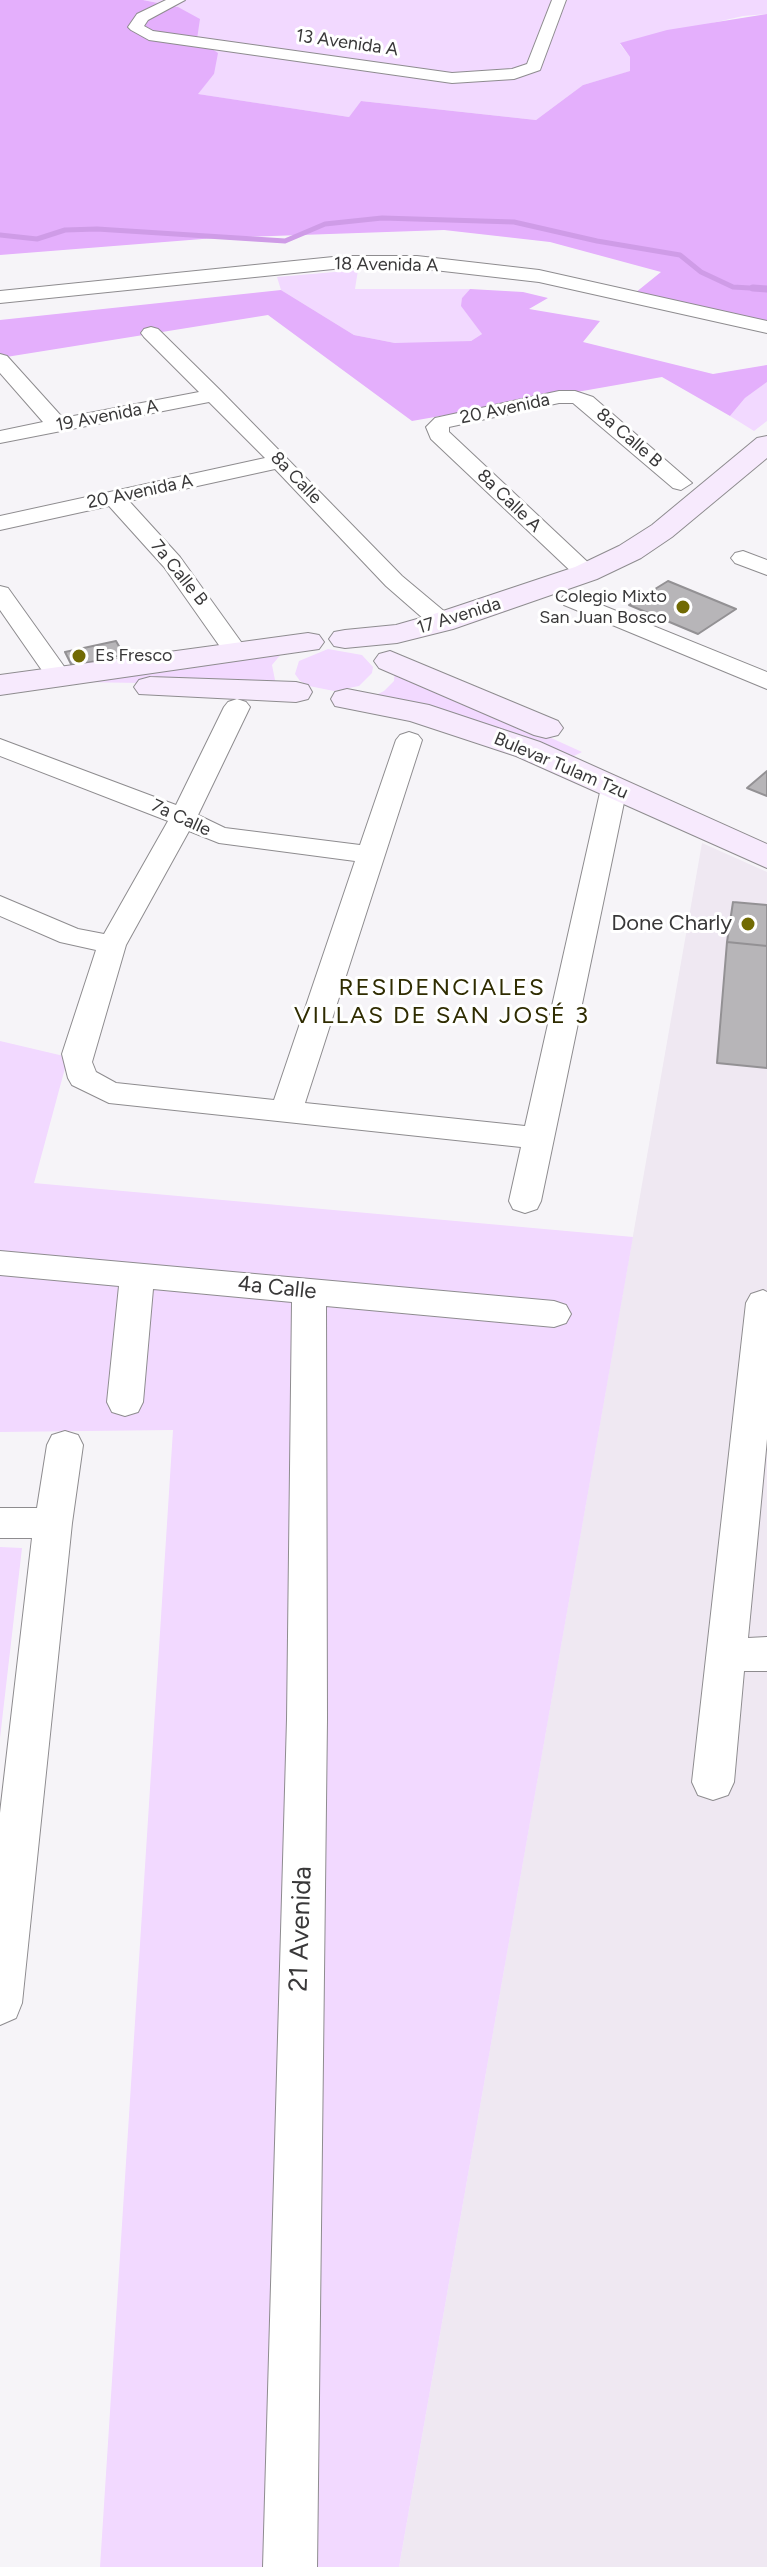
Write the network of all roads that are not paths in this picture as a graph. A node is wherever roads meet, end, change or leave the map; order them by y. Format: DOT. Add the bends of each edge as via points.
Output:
graph roads {
  1 [pos="178,0"];
  2 [pos="559,0"];
  3 [pos="0,297"];
  4 [pos="767,327"];
  5 [pos="151,333"];
  6 [pos="0,360"];
  7 [pos="214,395"];
  8 [pos="575,397"];
  9 [pos="58,426"];
  10 [pos="437,427"];
  11 [pos="0,437"];
  12 [pos="767,444"];
  13 [pos="280,461"];
  14 [pos="767,470"];
  15 [pos="681,483"];
  16 [pos="114,498"];
  17 [pos="0,523"];
  18 [pos="743,558"];
  19 [pos="767,568"];
  20 [pos="586,573"];
  21 [pos="0,593"];
  22 [pos="572,600"];
  23 [pos="442,622"];
  24 [pos="345,639"];
  25 [pos="308,642"];
  26 [pos="237,653"];
  27 [pos="389,659"];
  28 [pos="59,677"];
  29 [pos="767,681"];
  30 [pos="0,685"];
  31 [pos="296,692"];
  32 [pos="347,699"];
  33 [pos="0,703"];
  34 [pos="237,707"];
  35 [pos="409,740"];
  36 [pos="0,747"];
  37 [pos="614,788"];
  38 [pos="183,818"];
  39 [pos="767,827"];
  40 [pos="370,855"];
  41 [pos="767,857"];
  42 [pos="0,905"];
  43 [pos="112,945"];
  44 [pos="286,1112"];
  45 [pos="536,1138"];
  46 [pos="525,1201"];
  47 [pos="0,1263"];
  48 [pos="137,1274"];
  49 [pos="309,1291"];
  50 [pos="763,1303"];
  51 [pos="554,1314"];
  52 [pos="125,1402"];
  53 [pos="65,1445"];
  54 [pos="0,1523"];
  55 [pos="53,1523"];
  56 [pos="767,1654"];
  57 [pos="727,1655"];
  58 [pos="713,1782"];
  59 [pos="1,1988"];
  60 [pos="290,2567"];
  1 -- 2 [label="street, 13 Avenida A" via="142,17 136,27 149,35 481,78 534,67"];
  3 -- 4 [label="street, 18 Avenida A" via="343,262 417,262 539,276"];
  5 -- 7 [label="street, 8a Calle"];
  6 -- 9 [label="street"];
  7 -- 9 [label="street, 19 Avenida A"];
  7 -- 13 [label="street, 8a Calle"];
  8 -- 10 [label="street, 20 Avenida"];
  8 -- 15 [label="street, 8a Calle B"];
  9 -- 11 [label="street, 19 Avenida A"];
  10 -- 20 [label="street, 8a Calle A"];
  12 -- 20 [label="main road, 17 Avenida" via="662,531"];
  13 -- 16 [label="street, 20 Avenida A"];
  13 -- 23 [label="street, 8a Calle" via="394,581"];
  14 -- 22 [label="main road, 17 Avenida" via="665,551"];
  16 -- 17 [label="street, 20 Avenida A"];
  16 -- 26 [label="street, 7a Calle B" via="172,562"];
  18 -- 19 [label="street"];
  20 -- 23 [label="main road, 17 Avenida"];
  21 -- 28 [label="street"];
  22 -- 27 [label="main road, 17 Avenida"];
  22 -- 29 [label="street"];
  23 -- 24 [label="main road, 17 Avenida" via="397,634"];
  24 -- 25 [label="main road, 17 Avenida"];
  24 -- 27 [label="main road, Bulevar Tulam Tzu" via="364,643"];
  25 -- 26 [label="main road"];
  25 -- 31 [label="main road" via="277,665 278,675"];
  26 -- 28 [label="main road"];
  27 -- 32 [label="main road" via="388,680"];
  27 -- 39 [label="main road, Bulevar Tulam Tzu"];
  28 -- 30 [label="main road"];
  31 -- 32 [label="main road, Bulevar Tulam Tzu"];
  31 -- 33 [label="main road" via="166,687"];
  32 -- 37 [label="main road, Bulevar Tulam Tzu" via="417,712 528,749"];
  34 -- 38 [label="street"];
  35 -- 40 [label="street"];
  36 -- 38 [label="street, 7a Calle"];
  37 -- 41 [label="main road, Bulevar Tulam Tzu"];
  37 -- 45 [label="street"];
  38 -- 40 [label="street, 7a Calle" via="219,835"];
  38 -- 43 [label="street"];
  40 -- 44 [label="street"];
  42 -- 43 [label="street" via="70,936"];
  43 -- 44 [label="street" via="77,1054 83,1078 109,1093"];
  44 -- 45 [label="street"];
  45 -- 46 [label="street"];
  47 -- 48 [label="street, 4a Calle"];
  48 -- 49 [label="street, 4a Calle"];
  48 -- 52 [label="street"];
  49 -- 51 [label="street, 4a Calle"];
  49 -- 60 [label="street, 21 Avenida" via="307,1719"];
  50 -- 57 [label="street"];
  53 -- 55 [label="street"];
  54 -- 55 [label="street"];
  55 -- 59 [label="street"];
  56 -- 57 [label="street"];
  57 -- 58 [label="street"];
}
